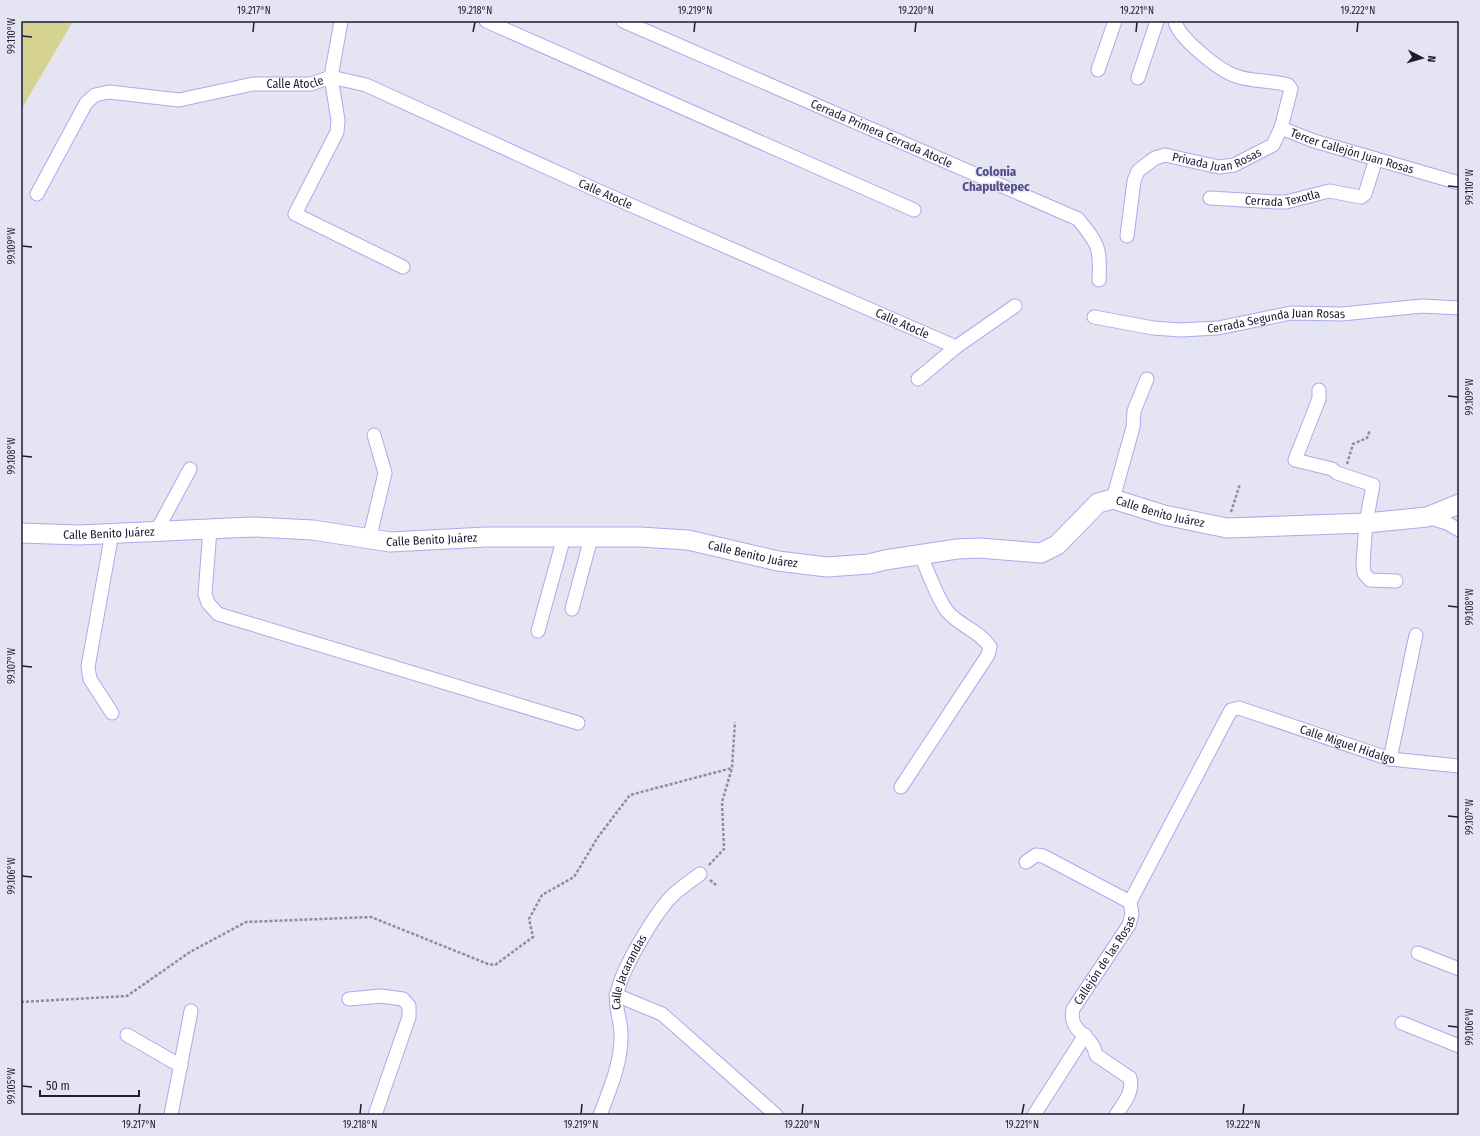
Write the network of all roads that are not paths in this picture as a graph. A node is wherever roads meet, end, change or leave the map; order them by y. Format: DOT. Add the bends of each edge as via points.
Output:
graph roads {
  1 [pos="341,21"];
  2 [pos="486,21"];
  3 [pos="623,21"];
  4 [pos="1115,21"];
  5 [pos="1157,21"];
  6 [pos="1175,21"];
  7 [pos="1098,70"];
  8 [pos="331,77"];
  9 [pos="1138,78"];
  10 [pos="1281,128"];
  11 [pos="1376,159"];
  12 [pos="1459,183"];
  13 [pos="37,194"];
  14 [pos="1210,198"];
  15 [pos="914,210"];
  16 [pos="1127,236"];
  17 [pos="403,267"];
  18 [pos="1099,280"];
  19 [pos="1015,306"];
  20 [pos="1459,308"];
  21 [pos="1094,317"];
  22 [pos="956,347"];
  23 [pos="918,379"];
  24 [pos="1147,379"];
  25 [pos="1319,390"];
  26 [pos="374,435"];
  27 [pos="190,469"];
  28 [pos="1113,499"];
  29 [pos="1459,504"];
  30 [pos="1427,517"];
  31 [pos="1366,523"];
  32 [pos="210,529"];
  33 [pos="1459,530"];
  34 [pos="156,532"];
  35 [pos="21,533"];
  36 [pos="112,533"];
  37 [pos="564,537"];
  38 [pos="591,538"];
  39 [pos="369,540"];
  40 [pos="920,554"];
  41 [pos="1396,581"];
  42 [pos="572,609"];
  43 [pos="538,631"];
  44 [pos="1416,635"];
  45 [pos="1239,708"];
  46 [pos="112,713"];
  47 [pos="578,723"];
  48 [pos="1390,759"];
  49 [pos="1459,766"];
  50 [pos="901,787"];
  51 [pos="1026,862"];
  52 [pos="700,874"];
  53 [pos="1130,902"];
  54 [pos="1418,953"];
  55 [pos="1459,969"];
  56 [pos="616,995"];
  57 [pos="349,999"];
  58 [pos="191,1011"];
  59 [pos="1402,1023"];
  60 [pos="127,1035"];
  61 [pos="1085,1035"];
  62 [pos="1459,1046"];
  63 [pos="181,1066"];
  64 [pos="171,1115"];
  65 [pos="375,1115"];
  66 [pos="600,1115"];
  67 [pos="776,1115"];
  68 [pos="1034,1115"];
  69 [pos="1116,1115"];
  1 -- 8 [label="street"];
  2 -- 15 [label="street"];
  3 -- 18 [label="street, Cerrada Primera Cerrada Atocle" via="1078,219 1097,245 1101,257"];
  4 -- 7 [label="street"];
  5 -- 9 [label="street"];
  6 -- 10 [label="street, Tercer Callejón Juan Rosas" via="1175,25 1191,45 1235,76 1288,85 1291,89"];
  8 -- 13 [label="street, Calle Atocle" via="311,84 253,84 179,100 109,92 95,95 86,103"];
  8 -- 17 [label="street" via="338,120 337,132 296,214"];
  8 -- 22 [label="street, Calle Atocle" via="366,85 594,189"];
  10 -- 11 [label="street, Tercer Callejón Juan Rosas" via="1314,141"];
  10 -- 16 [label="street, Privada Juan Rosas" via="1273,146 1234,165 1219,167 1165,155 1155,158 1138,170 1134,181"];
  11 -- 12 [label="street, Tercer Callejón Juan Rosas"];
  11 -- 14 [label="street, Cerrada Texotla" via="1366,194 1361,197 1329,191 1286,202"];
  19 -- 22 [label="street"];
  20 -- 21 [label="street, Cerrada Segunda Juan Rosas" via="1422,306 1342,314 1291,313 1218,328 1181,330 1153,328"];
  22 -- 23 [label="street"];
  24 -- 28 [label="street" via="1134,411"];
  25 -- 31 [label="street" via="1319,399 1295,460 1370,482 1373,485"];
  26 -- 39 [label="street" via="385,473"];
  27 -- 34 [label="street"];
  28 -- 31 [label="street, Calle Benito Juárez" via="1164,515 1227,528"];
  28 -- 40 [label="street, Calle Benito Juárez" via="1098,503 1057,545 1041,552 968,548"];
  29 -- 30 [label="street, Calle Benito Juárez"];
  30 -- 31 [label="street, Calle Benito Juárez"];
  30 -- 33 [label="street"];
  31 -- 41 [label="street" via="1364,573 1370,580"];
  32 -- 34 [label="street, Calle Benito Juárez"];
  32 -- 39 [label="street, Calle Benito Juárez" via="252,527 313,530"];
  32 -- 47 [label="street" via="205,594 208,603 218,614"];
  34 -- 36 [label="street, Calle Benito Juárez"];
  35 -- 36 [label="street, Calle Benito Juárez"];
  36 -- 46 [label="street" via="88,667 90,679"];
  37 -- 38 [label="street, Calle Benito Juárez"];
  37 -- 39 [label="street, Calle Benito Juárez" via="486,537 390,542"];
  37 -- 43 [label="street"];
  38 -- 40 [label="street, Calle Benito Juárez" via="640,537 688,540 778,561 827,567 869,564"];
  38 -- 42 [label="street"];
  40 -- 50 [label="street" via="947,610 961,624 986,640 990,647 988,656"];
  44 -- 48 [label="street"];
  45 -- 48 [label="street, Calle Miguel Hidalgo"];
  45 -- 53 [label="street, Callejón de las Rosas" via="1231,710 1226,717"];
  48 -- 49 [label="street, Calle Miguel Hidalgo"];
  51 -- 53 [label="street" via="1036,855 1043,856"];
  52 -- 56 [label="street, Calle Jacarandas" via="663,906 622,973"];
  53 -- 61 [label="street, Callejón de las Rosas" via="1132,914 1129,924 1073,1009 1073,1025"];
  54 -- 55 [label="street"];
  56 -- 66 [label="street, Calle Jacarandas" via="622,1032 620,1048 613,1080"];
  56 -- 67 [label="street" via="662,1014"];
  57 -- 65 [label="street" via="381,996 403,999 409,1006 409,1017"];
  58 -- 63 [label="street"];
  59 -- 62 [label="street"];
  60 -- 63 [label="street"];
  61 -- 68 [label="street"];
  61 -- 69 [label="street, Callejón de las Rosas" via="1095,1047 1096,1055 1130,1078 1131,1091"];
  63 -- 64 [label="street"];
}
